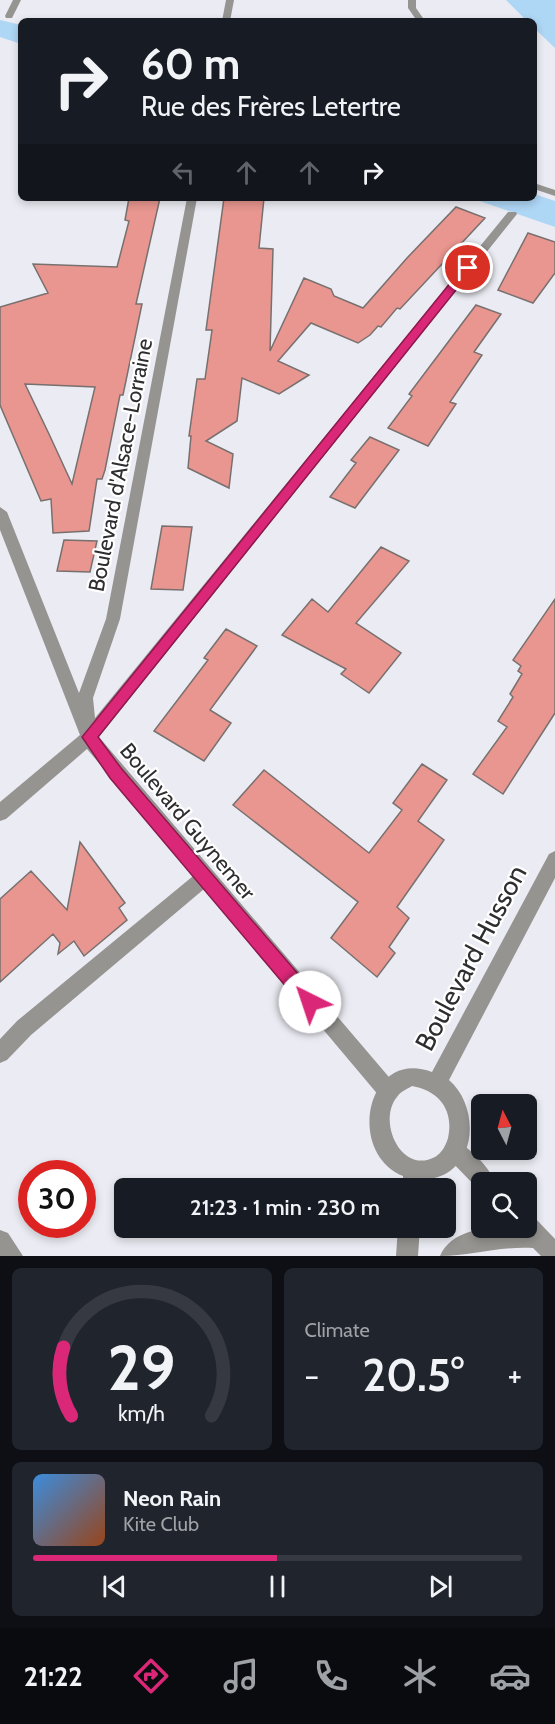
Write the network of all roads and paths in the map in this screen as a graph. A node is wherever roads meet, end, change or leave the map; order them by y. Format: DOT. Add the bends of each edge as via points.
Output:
graph roads {
  1 [pos="17,0"];
  2 [pos="230,0"];
  3 [pos="412,0"];
  4 [pos="9,16"];
  5 [pos="227,18"];
  6 [pos="419,18"];
  7 [pos="537,187"];
  8 [pos="555,193"];
  9 [pos="191,201"];
  10 [pos="512,214"];
  11 [pos="0,512"];
  12 [pos="89,737"];
  13 [pos="0,813"];
  14 [pos="555,860"];
  15 [pos="204,878"];
  16 [pos="0,1053"];
  17 [pos="437,1082"];
  18 [pos="387,1090"];
  19 [pos="455,1151"];
  20 [pos="475,1172"];
  21 [pos="413,1178"];
  22 [pos="416,1178"];
  23 [pos="537,1236"];
  24 [pos="408,1238"];
  25 [pos="492,1238"];
  26 [pos="0,1241"];
  27 [pos="555,1255"];
  28 [pos="12,1256"];
  29 [pos="407,1256"];
  30 [pos="451,1256"];
  1 -- 4 [label="street"];
  2 -- 5 [label="street"];
  3 -- 6 [label="street"];
  7 -- 8 [label="street"];
  9 -- 12 [label="street, Boulevard d'Alsace-Lorraine" via="113,618 85,698"];
  10 -- 12 [label="street"];
  11 -- 12 [label="street, Boulevard Guynemer"];
  12 -- 13 [label="street"];
  12 -- 15 [label="street, Boulevard Guynemer"];
  14 -- 17 [label="street, Boulevard Husson"];
  15 -- 16 [label="street" via="24,1028"];
  15 -- 18 [label="street, Boulevard Guynemer"];
  17 -- 18 [label="street, Boulevard Husson" via="410,1076"];
  17 -- 19 [label="street, Boulevard Husson" via="451,1095 459,1113"];
  18 -- 21 [label="street" via="377,1122 381,1139"];
  19 -- 20 [label="street"];
  19 -- 22 [label="street" via="444,1164"];
  23 -- 27 [label="street"];
  24 -- 29 [label="street"];
  25 -- 30 [label="street" via="480,1240"];
  26 -- 28 [label="street"];
}
